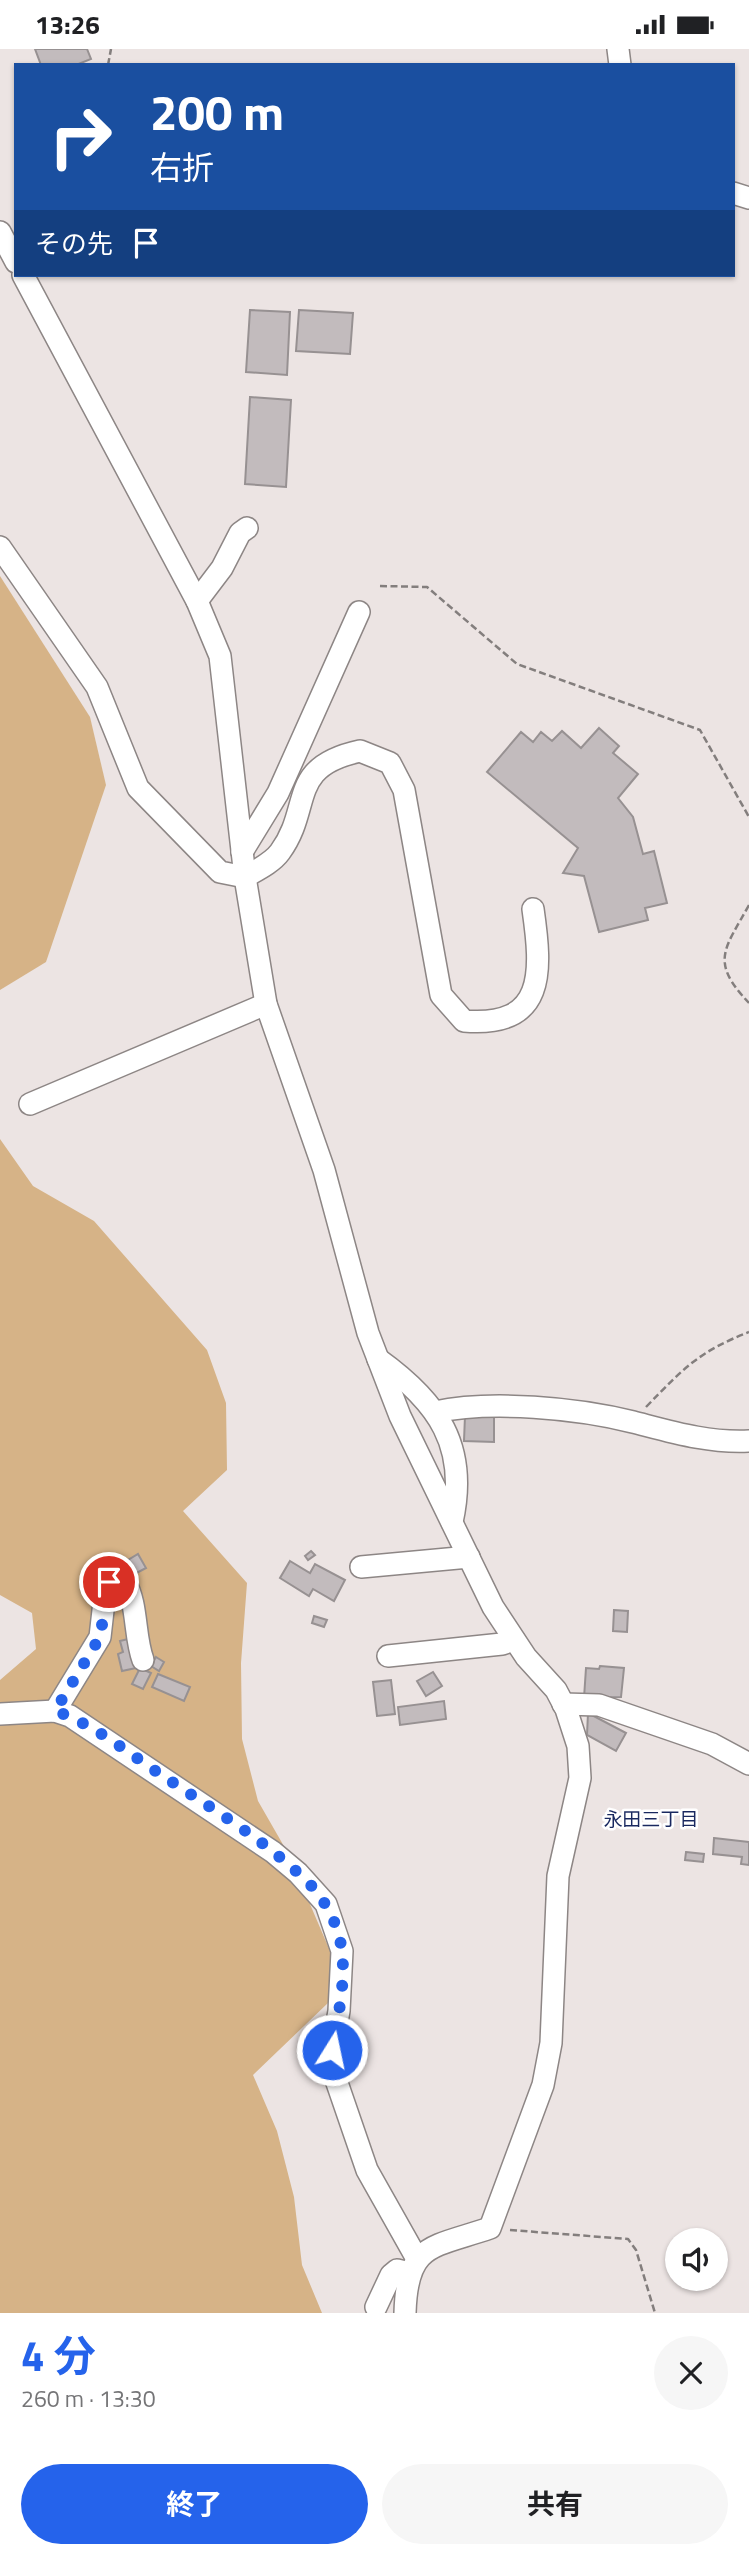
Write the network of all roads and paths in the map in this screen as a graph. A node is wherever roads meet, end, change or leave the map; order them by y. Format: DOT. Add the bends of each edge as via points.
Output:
graph roads {
  1 [pos="0,232"];
  2 [pos="14,258"];
  3 [pos="24,277"];
  4 [pos="247,528"];
  5 [pos="0,547"];
  6 [pos="380,586"];
  7 [pos="197,601"];
  8 [pos="359,612"];
  9 [pos="749,817"];
  10 [pos="242,852"];
  11 [pos="245,877"];
  12 [pos="749,905"];
  13 [pos="533,909"];
  14 [pos="749,1003"];
  15 [pos="266,1004"];
  16 [pos="30,1104"];
  17 [pos="749,1332"];
  18 [pos="378,1359"];
  19 [pos="435,1412"];
  20 [pos="632,1422"];
  21 [pos="749,1441"];
  22 [pos="452,1522"];
  23 [pos="469,1557"];
  24 [pos="361,1567"];
  25 [pos="514,1640"];
  26 [pos="388,1655"];
  27 [pos="143,1660"];
  28 [pos="563,1704"];
  29 [pos="55,1711"];
  30 [pos="0,1714"];
  31 [pos="749,1764"];
  32 [pos="490,2228"];
  33 [pos="413,2265"];
  34 [pos="376,2307"];
  35 [pos="405,2313"];
  36 [pos="655,2313"];
  1 -- 2 [label="street"];
  3 -- 7 [label="street"];
  4 -- 7 [label="street"];
  5 -- 11 [label="street" via="97,687 138,788 220,872"];
  6 -- 9 [label="path" via="427,587 517,663 701,730"];
  7 -- 10 [label="street" via="220,656"];
  8 -- 10 [label="street" via="278,793"];
  10 -- 11 [label="street"];
  11 -- 13 [label="street" via="280,852 312,775 327,762 360,751 390,763 404,790 441,995 464,1021 502,1021 533,996 539,952"];
  11 -- 15 [label="street"];
  12 -- 14 [label="path" via="724,951 730,982"];
  15 -- 16 [label="street"];
  15 -- 18 [label="street" via="324,1170"];
  17 -- 20 [label="path" via="712,1347 687,1365"];
  18 -- 19 [label="street" via="407,1380"];
  18 -- 22 [label="street" via="400,1416"];
  19 -- 20 [label="street" via="458,1407 572,1410"];
  19 -- 22 [label="street" via="455,1452 458,1495"];
  20 -- 21 [label="street" via="698,1438"];
  22 -- 23 [label="street"];
  23 -- 24 [label="street"];
  23 -- 25 [label="street"];
  25 -- 26 [label="street"];
  25 -- 28 [label="street"];
  27 -- 29 [label="street" via="135,1641 130,1594 125,1583 116,1579 106,1584 100,1637"];
  28 -- 31 [label="street" via="599,1705 712,1745"];
  28 -- 32 [label="street" via="578,1746 580,1778 558,1876 551,2043 543,2085"];
  29 -- 30 [label="street"];
  29 -- 33 [label="street" via="105,1737 273,1852 326,1904 342,1951 332,2050 335,2077 367,2170"];
  32 -- 33 [label="street" via="433,2247"];
  32 -- 36 [label="path" via="628,2239 636,2250"];
  33 -- 34 [label="street" via="391,2275"];
  33 -- 35 [label="street"];
}
